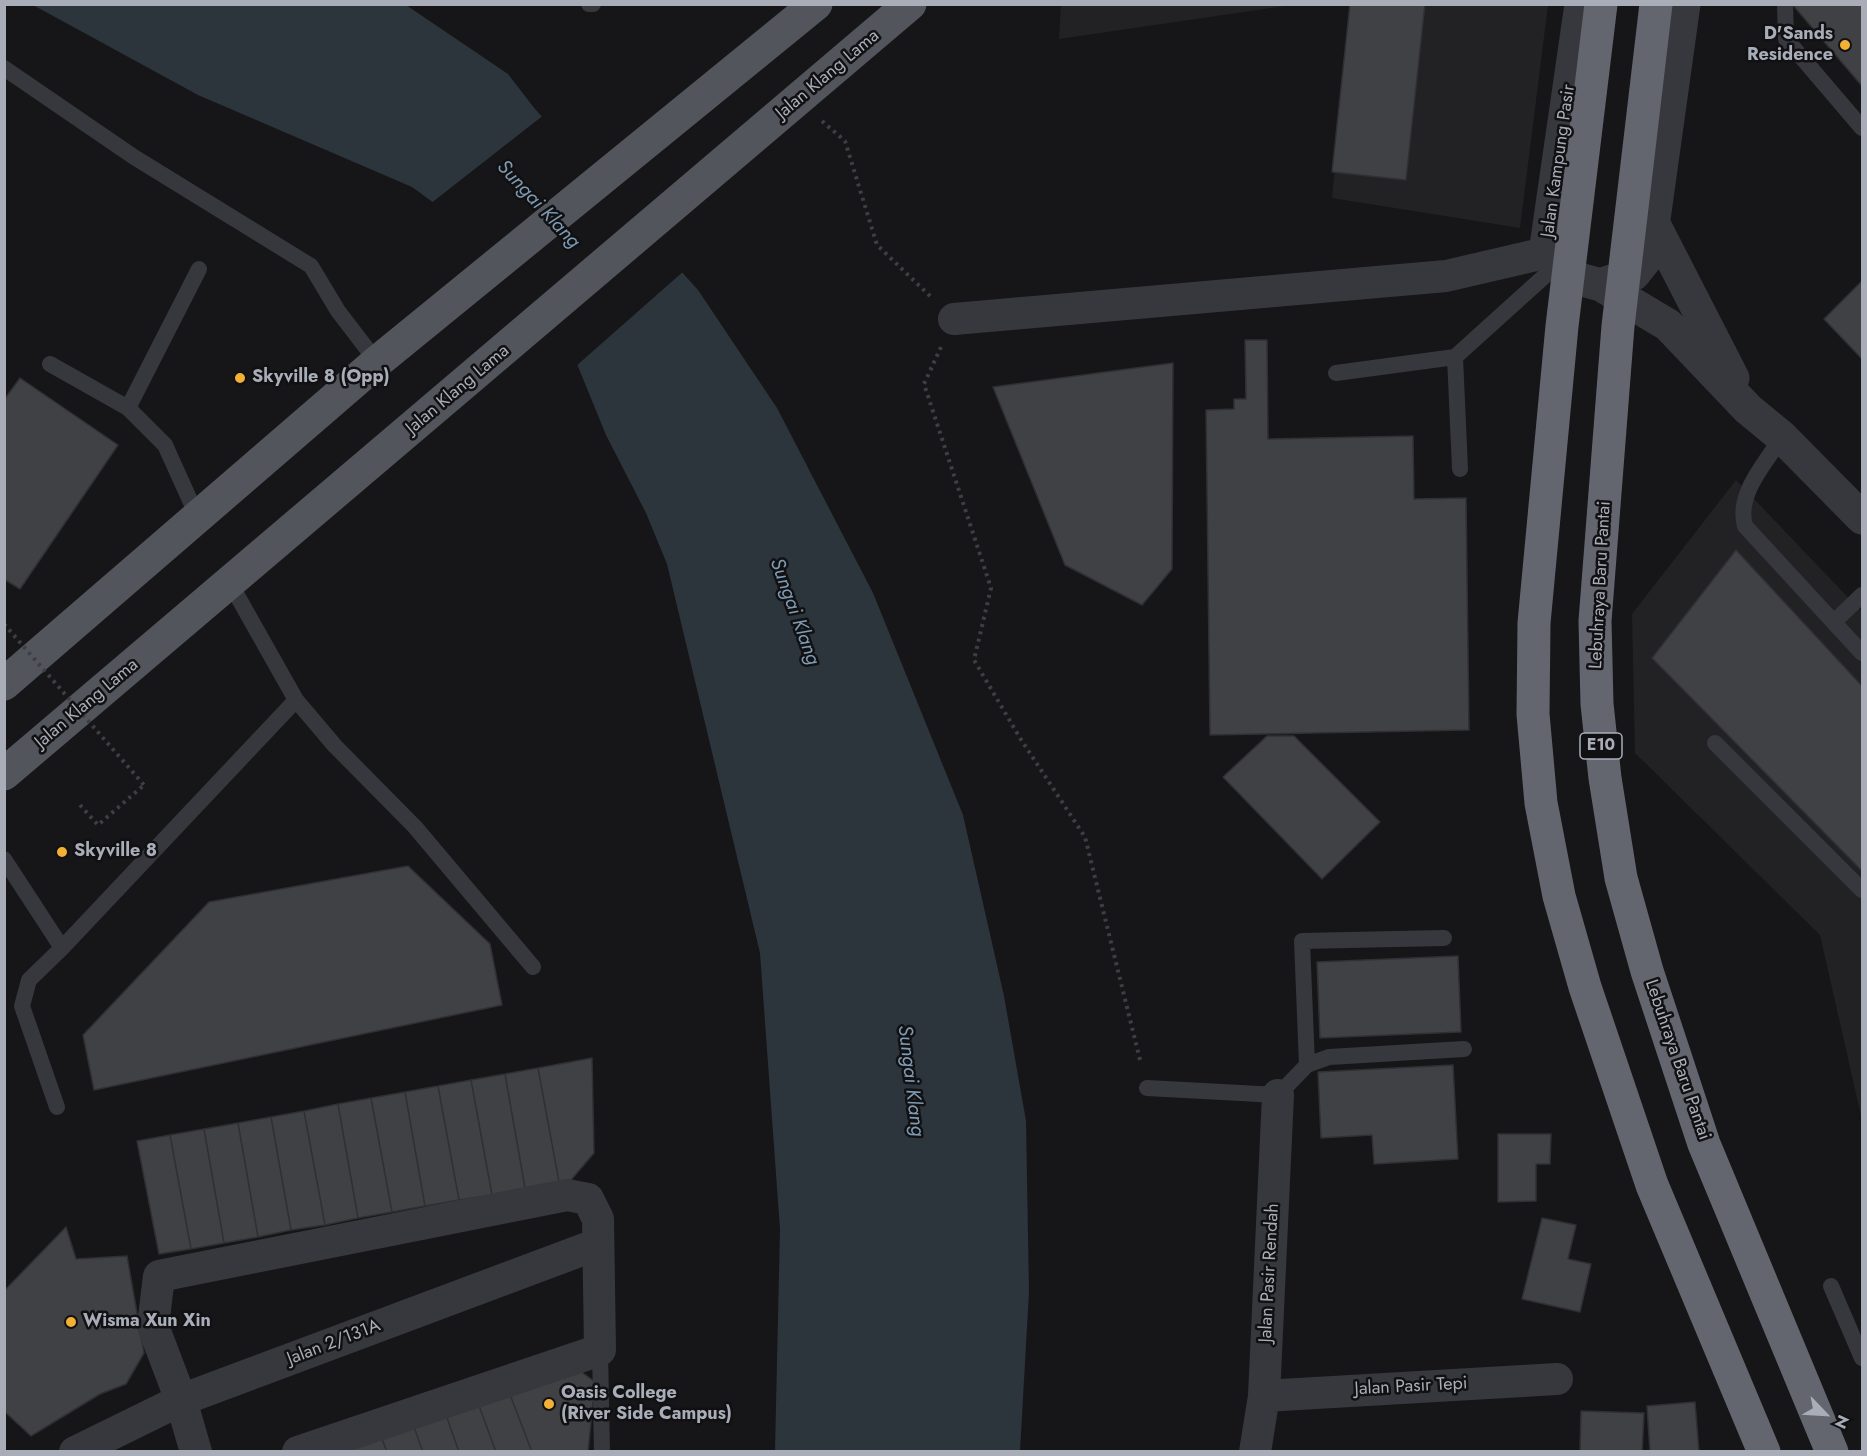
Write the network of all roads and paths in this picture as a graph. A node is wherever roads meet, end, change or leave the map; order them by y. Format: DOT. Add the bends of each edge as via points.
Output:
graph roads {
  1 [pos="816,4"];
  2 [pos="910,4"];
  3 [pos="1581,4"];
  4 [pos="1601,4"];
  5 [pos="1656,4"];
  6 [pos="1684,4"];
  7 [pos="1785,4"];
  8 [pos="4,68"];
  9 [pos="813,108"];
  10 [pos="1863,128"];
  11 [pos="1655,226"];
  12 [pos="1552,259"];
  13 [pos="199,269"];
  14 [pos="1601,285"];
  15 [pos="954,319"];
  16 [pos="1455,357"];
  17 [pos="383,358"];
  18 [pos="50,364"];
  19 [pos="1336,373"];
  20 [pos="128,408"];
  21 [pos="1748,410"];
  22 [pos="1782,437"];
  23 [pos="1460,469"];
  24 [pos="198,518"];
  25 [pos="1863,518"];
  26 [pos="230,583"];
  27 [pos="1863,596"];
  28 [pos="1834,622"];
  29 [pos="4,624"];
  30 [pos="1863,653"];
  31 [pos="4,684"];
  32 [pos="296,700"];
  33 [pos="1715,743"];
  34 [pos="4,774"];
  35 [pos="80,805"];
  36 [pos="4,859"];
  37 [pos="1863,890"];
  38 [pos="1444,938"];
  39 [pos="62,948"];
  40 [pos="533,967"];
  41 [pos="1464,1049"];
  42 [pos="1307,1065"];
  43 [pos="1147,1088"];
  44 [pos="1278,1095"];
  45 [pos="57,1107"];
  46 [pos="598,1244"];
  47 [pos="1831,1286"];
  48 [pos="600,1350"];
  49 [pos="1863,1358"];
  50 [pos="1557,1379"];
  51 [pos="1264,1396"];
  52 [pos="181,1400"];
  53 [pos="75,1452"];
  54 [pos="196,1452"];
  55 [pos="297,1452"];
  56 [pos="602,1452"];
  57 [pos="1255,1452"];
  58 [pos="1764,1452"];
  59 [pos="1832,1452"];
  1 -- 17 [label="main road"];
  2 -- 9 [label="main road, Jalan Klang Lama"];
  3 -- 12 [label="street, Jalan Kampung Pasir"];
  4 -- 58 [label="highway, bridge" via="1562,326 1534,623 1533,714 1541,803 1559,896 1652,1185"];
  5 -- 59 [label="highway, Lebuhraya Baru Pantai / E10, bridge" via="1618,326 1595,621 1597,704 1605,778 1621,878 1704,1144"];
  6 -- 11 [label="street"];
  7 -- 10 [label="lane" via="1786,39"];
  8 -- 17 [label="lane" via="135,157 311,266 338,311"];
  9 -- 15 [label="path" via="845,141 877,245"];
  9 -- 26 [label="main road, Jalan Klang Lama" via="439,406"];
  11 -- 14 [label="street" via="1649,255 1634,274"];
  11 -- 21 [label="street, Jalan Kampung Pasir"];
  12 -- 14 [label="street, Jalan Kampung Pasir" via="1579,279"];
  12 -- 15 [label="street" via="1446,276"];
  12 -- 16 [label="lane"];
  13 -- 20 [label="lane"];
  14 -- 21 [label="street, Jalan Kampung Pasir" via="1668,325"];
  15 -- 43 [label="path" via="924,384 991,588 974,660 1085,837"];
  16 -- 19 [label="lane"];
  16 -- 23 [label="lane"];
  17 -- 24 [label="main road"];
  18 -- 20 [label="lane"];
  20 -- 24 [label="lane" via="165,445"];
  21 -- 22 [label="street, Jalan Kampung Pasir"];
  22 -- 25 [label="street, Jalan Kampung Pasir"];
  22 -- 28 [label="lane" via="1746,495 1745,526"];
  24 -- 31 [label="main road"];
  26 -- 32 [label="lane"];
  26 -- 34 [label="main road, Jalan Klang Lama"];
  27 -- 28 [label="lane"];
  28 -- 30 [label="lane"];
  29 -- 35 [label="path, bridge" via="144,785 98,825"];
  32 -- 39 [label="lane"];
  32 -- 40 [label="lane" via="335,746 416,827"];
  33 -- 37 [label="lane"];
  36 -- 39 [label="lane"];
  38 -- 42 [label="lane" via="1302,941"];
  39 -- 45 [label="lane" via="29,980 22,1006"];
  41 -- 42 [label="lane" via="1329,1057"];
  42 -- 44 [label="lane"];
  43 -- 44 [label="lane"];
  44 -- 51 [label="street, Jalan Pasir Rendah"];
  46 -- 48 [label="street"];
  46 -- 52 [label="street, Jalan 2/131A"];
  46 -- 52 [label="street" via="598,1219 588,1199 567,1195 159,1276 153,1326"];
  47 -- 49 [label="lane"];
  48 -- 55 [label="street"];
  48 -- 56 [label="lane"];
  50 -- 51 [label="street, Jalan Pasir Tepi"];
  51 -- 57 [label="street, Jalan Pasir Rendah"];
  52 -- 53 [label="street, Jalan 2/131A"];
  52 -- 54 [label="street"];
}
